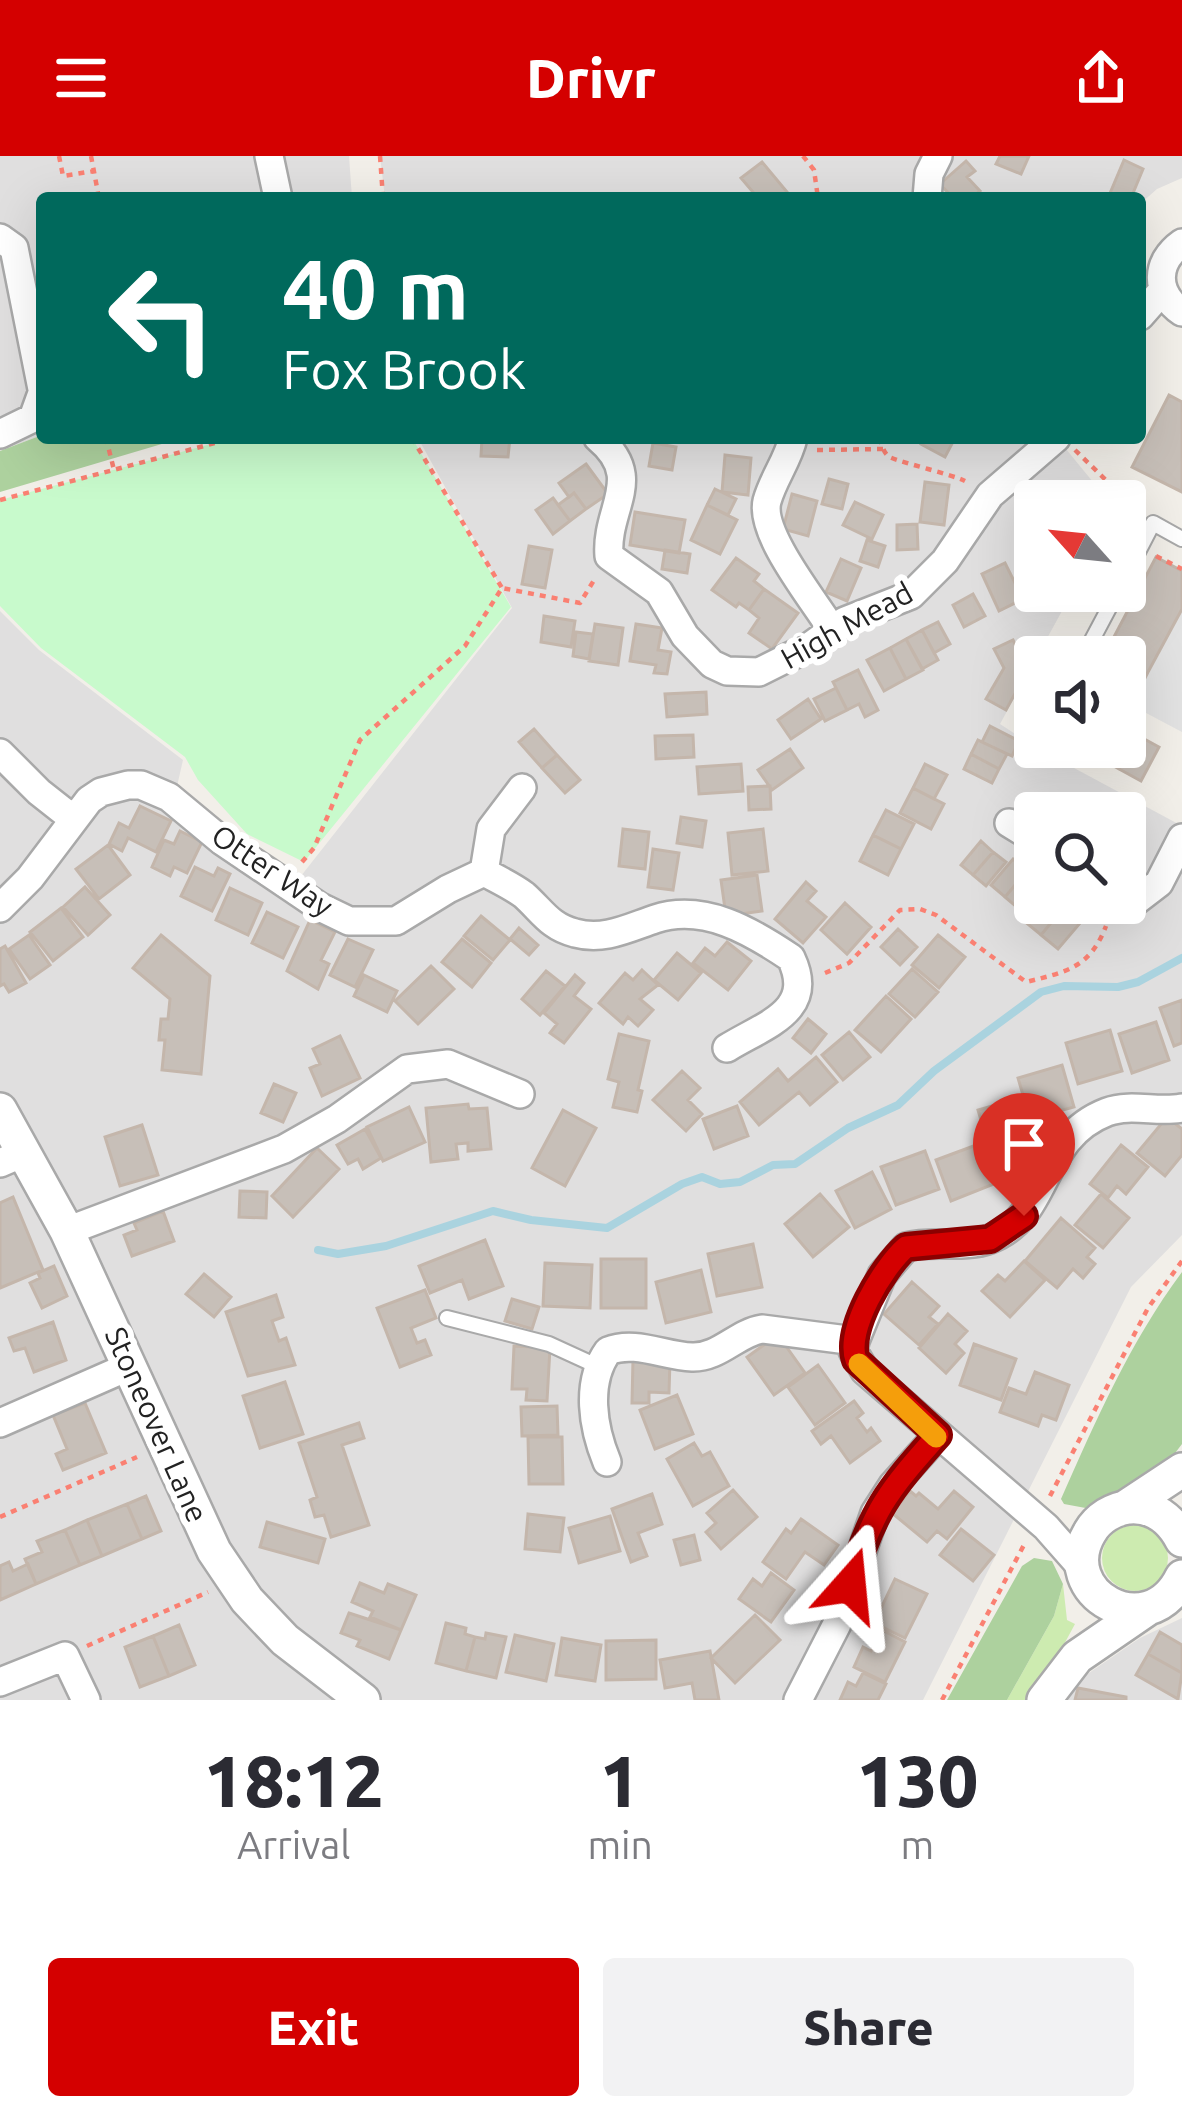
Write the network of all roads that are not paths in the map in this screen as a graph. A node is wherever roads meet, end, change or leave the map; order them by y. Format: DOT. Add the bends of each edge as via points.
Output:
graph roads {
  1 [pos="269,156"];
  2 [pos="938,156"];
  3 [pos="277,192"];
  4 [pos="928,192"];
  5 [pos="0,238"];
  6 [pos="1182,243"];
  7 [pos="1162,291"];
  8 [pos="1146,309"];
  9 [pos="1182,312"];
  10 [pos="36,317"];
  11 [pos="36,411"];
  12 [pos="0,434"];
  13 [pos="603,444"];
  14 [pos="1052,444"];
  15 [pos="791,445"];
  16 [pos="1146,536"];
  17 [pos="1182,539"];
  18 [pos="830,628"];
  19 [pos="0,753"];
  20 [pos="522,788"];
  21 [pos="72,818"];
  22 [pos="1009,823"];
  23 [pos="1014,826"];
  24 [pos="1182,838"];
  25 [pos="484,872"];
  26 [pos="1146,893"];
  27 [pos="0,908"];
  28 [pos="727,1048"];
  29 [pos="520,1094"];
  30 [pos="1182,1108"];
  31 [pos="0,1110"];
  32 [pos="12,1158"];
  33 [pos="67,1231"];
  34 [pos="447,1318"];
  35 [pos="855,1341"];
  36 [pos="130,1366"];
  37 [pos="597,1366"];
  38 [pos="0,1423"];
  39 [pos="938,1435"];
  40 [pos="608,1462"];
  41 [pos="1182,1470"];
  42 [pos="1182,1492"];
  43 [pos="1111,1515"];
  44 [pos="1042,1523"];
  45 [pos="1179,1534"];
  46 [pos="1086,1577"];
  47 [pos="1170,1594"];
  48 [pos="1077,1657"];
  49 [pos="0,1682"];
  50 [pos="86,1700"];
  51 [pos="363,1700"];
  52 [pos="798,1700"];
  53 [pos="1044,1700"];
  1 -- 3 [label="street"];
  2 -- 4 [label="street"];
  5 -- 10 [label="street" via="14,248"];
  6 -- 7 [label="street" via="1163,261"];
  7 -- 8 [label="street"];
  7 -- 9 [label="street"];
  11 -- 12 [label="street"];
  13 -- 18 [label="street, High Mead" via="621,466 609,556 659,592 712,664 759,672"];
  14 -- 18 [label="street, High Mead" via="990,495 911,595"];
  15 -- 18 [label="street" via="767,498 768,528"];
  16 -- 17 [label="lane" via="1153,523"];
  19 -- 21 [label="street"];
  20 -- 25 [label="street" via="490,829"];
  21 -- 25 [label="street, Otter Way" via="101,792 141,785 336,916 381,924"];
  21 -- 27 [label="street, Otter Way"];
  22 -- 23 [label="street"];
  24 -- 26 [label="street"];
  25 -- 28 [label="street" via="547,921 578,934 597,937 699,913 791,958 801,988 796,1002"];
  29 -- 33 [label="street" via="448,1064 406,1069 284,1150"];
  30 -- 35 [label="street" via="1111,1110 1090,1121 1054,1155 1024,1216 990,1239 906,1247 882,1275"];
  31 -- 32 [label="street, Stoneover Lane"];
  32 -- 33 [label="street, Stoneover Lane"];
  33 -- 36 [label="street, Stoneover Lane"];
  34 -- 37 [label="lane" via="549,1344"];
  35 -- 37 [label="street" via="762,1329 693,1357 617,1347"];
  35 -- 39 [label="street" via="865,1371"];
  36 -- 38 [label="street"];
  36 -- 51 [label="street, Stoneover Lane" via="233,1581 286,1640"];
  37 -- 40 [label="street" via="597,1437"];
  39 -- 44 [label="street"];
  39 -- 52 [label="street" via="874,1513 837,1624"];
  41 -- 43 [label="street"];
  42 -- 45 [label="street"];
  43 -- 44 [label="street"];
  43 -- 45 [label="street" via="1155,1511"];
  43 -- 46 [label="street" via="1084,1544"];
  44 -- 46 [label="street"];
  46 -- 47 [label="street" via="1114,1607"];
  46 -- 48 [label="street"];
  47 -- 48 [label="street"];
  48 -- 53 [label="street"];
  49 -- 50 [label="street" via="65,1656"];
}
